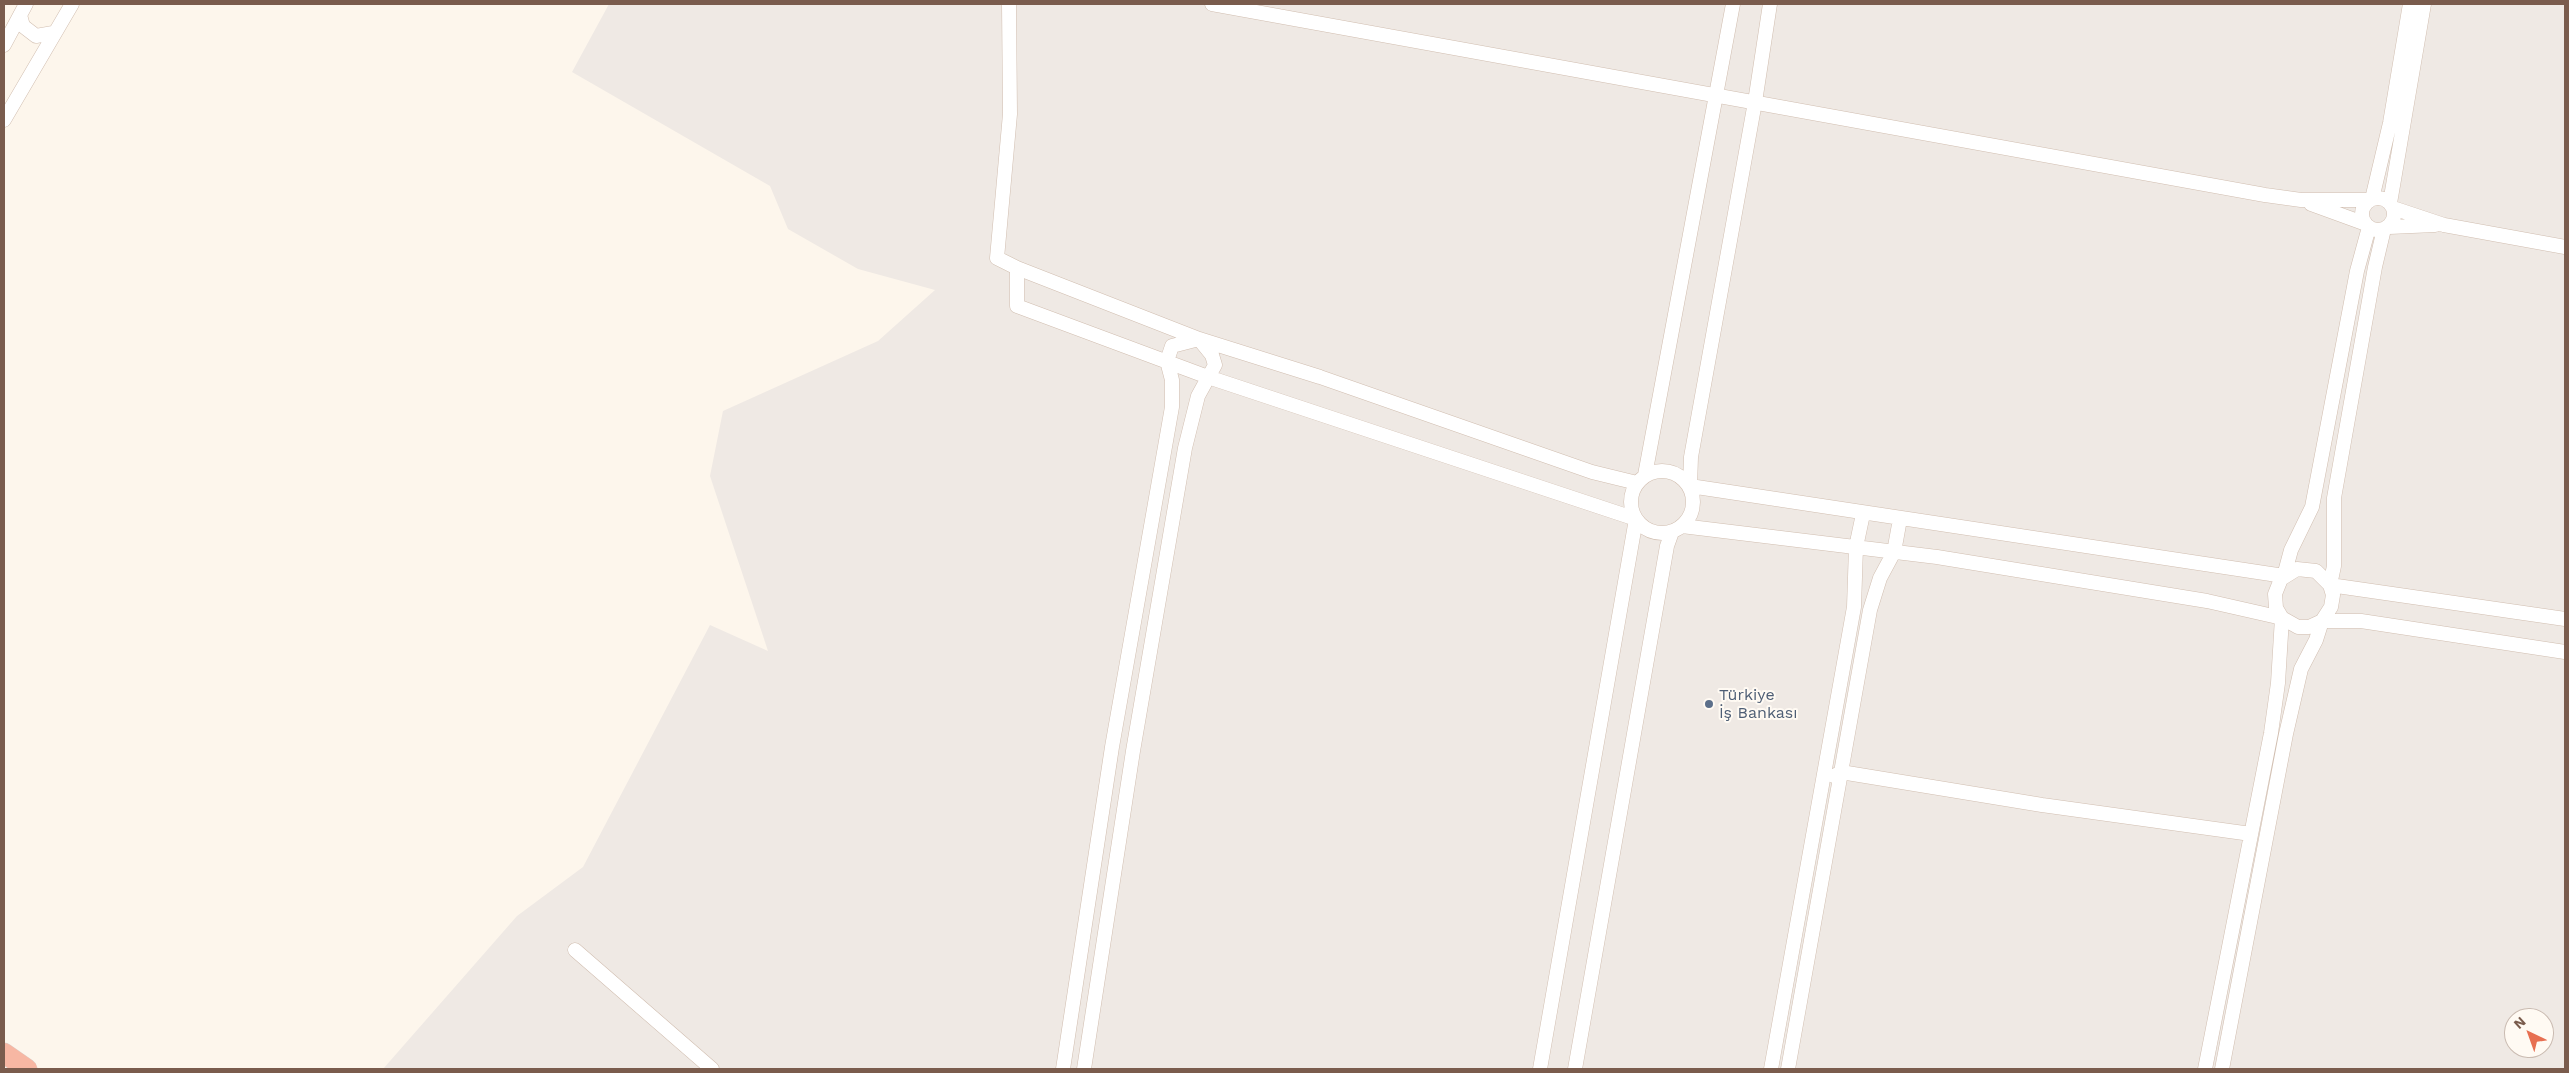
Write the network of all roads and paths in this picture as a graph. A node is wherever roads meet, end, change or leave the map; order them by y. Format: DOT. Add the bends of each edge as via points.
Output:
graph roads {
  1 [pos="72,4"];
  2 [pos="1009,4"];
  3 [pos="1212,4"];
  4 [pos="1733,4"];
  5 [pos="1770,4"];
  6 [pos="2410,4"];
  7 [pos="2424,4"];
  8 [pos="23,9"];
  9 [pos="53,33"];
  10 [pos="4,46"];
  11 [pos="1717,94"];
  12 [pos="1755,102"];
  13 [pos="4,120"];
  14 [pos="2301,200"];
  15 [pos="2371,200"];
  16 [pos="2392,205"];
  17 [pos="2367,225"];
  18 [pos="2444,225"];
  19 [pos="2386,228"];
  20 [pos="2565,247"];
  21 [pos="1017,268"];
  22 [pos="1199,339"];
  23 [pos="1167,361"];
  24 [pos="1208,377"];
  25 [pos="1641,479"];
  26 [pos="1690,486"];
  27 [pos="1863,514"];
  28 [pos="1636,519"];
  29 [pos="1900,519"];
  30 [pos="1677,529"];
  31 [pos="1856,547"];
  32 [pos="1894,552"];
  33 [pos="2284,576"];
  34 [pos="2330,585"];
  35 [pos="2282,618"];
  36 [pos="2565,619"];
  37 [pos="2322,621"];
  38 [pos="2565,652"];
  39 [pos="1841,772"];
  40 [pos="1823,782"];
  41 [pos="2251,834"];
  42 [pos="1799,915"];
  43 [pos="1815,919"];
  44 [pos="575,950"];
  45 [pos="4,1053"];
  46 [pos="27,1069"];
  47 [pos="712,1069"];
  48 [pos="1063,1069"];
  49 [pos="1084,1069"];
  50 [pos="1540,1069"];
  51 [pos="1575,1069"];
  52 [pos="1771,1069"];
  53 [pos="1788,1069"];
  54 [pos="2205,1069"];
  55 [pos="2222,1069"];
  1 -- 9 [label="street"];
  2 -- 21 [label="street" via="1010,114 998,258"];
  3 -- 11 [label="street"];
  4 -- 11 [label="street"];
  5 -- 12 [label="street"];
  6 -- 15 [label="street" via="2390,123"];
  7 -- 16 [label="street"];
  8 -- 9 [label="street" via="23,26 36,36"];
  8 -- 10 [label="street"];
  9 -- 13 [label="street"];
  11 -- 12 [label="street"];
  11 -- 25 [label="street"];
  12 -- 14 [label="street"];
  12 -- 26 [label="street" via="1691,457"];
  14 -- 15 [label="street"];
  14 -- 17 [label="street"];
  15 -- 16 [label="street" via="2381,198"];
  15 -- 17 [label="street" via="2362,212"];
  16 -- 18 [label="street"];
  16 -- 19 [label="street" via="2394,218"];
  17 -- 19 [label="street" via="2378,230"];
  17 -- 33 [label="street" via="2312,507 2291,550"];
  18 -- 19 [label="street"];
  18 -- 20 [label="street"];
  19 -- 34 [label="street" via="2375,267 2334,498 2334,566"];
  21 -- 22 [label="street"];
  21 -- 23 [label="street" via="1017,306"];
  22 -- 23 [label="street" via="1172,346"];
  22 -- 24 [label="street" via="1212,355 1215,366"];
  22 -- 25 [label="street" via="1320,377 1592,472"];
  23 -- 24 [label="street"];
  23 -- 48 [label="street" via="1172,380 1172,407 1112,747"];
  24 -- 28 [label="street"];
  24 -- 49 [label="street" via="1198,396 1185,448 1133,751"];
  25 -- 26 [label="street" via="1656,470 1669,471 1680,475"];
  25 -- 28 [label="street" via="1631,495 1631,509"];
  26 -- 27 [label="street"];
  26 -- 30 [label="street" via="1693,507 1687,521"];
  27 -- 29 [label="street"];
  27 -- 31 [label="street"];
  28 -- 30 [label="street" via="1644,528 1656,533"];
  28 -- 50 [label="street"];
  29 -- 32 [label="street"];
  29 -- 33 [label="street"];
  30 -- 31 [label="street"];
  30 -- 51 [label="street" via="1665,556"];
  31 -- 32 [label="street"];
  31 -- 40 [label="street" via="1854,607"];
  32 -- 35 [label="street" via="2197,600"];
  32 -- 39 [label="street" via="1880,578 1870,610"];
  33 -- 34 [label="street" via="2298,569 2308,569 2324,577"];
  33 -- 35 [label="street" via="2275,594 2276,608"];
  34 -- 36 [label="street"];
  34 -- 37 [label="street" via="2332,607"];
  35 -- 37 [label="street" via="2298,627 2309,627"];
  35 -- 41 [label="street" via="2278,683"];
  37 -- 38 [label="street" via="2361,621"];
  37 -- 55 [label="street" via="2301,669 2286,734"];
  39 -- 40 [label="street"];
  39 -- 41 [label="street" via="2042,805"];
  39 -- 43 [label="street"];
  40 -- 42 [label="street"];
  41 -- 54 [label="street"];
  42 -- 43 [label="street"];
  42 -- 52 [label="street"];
  43 -- 53 [label="street"];
  44 -- 47 [label="street"];
  45 -- 46 [label="highway"];
}
